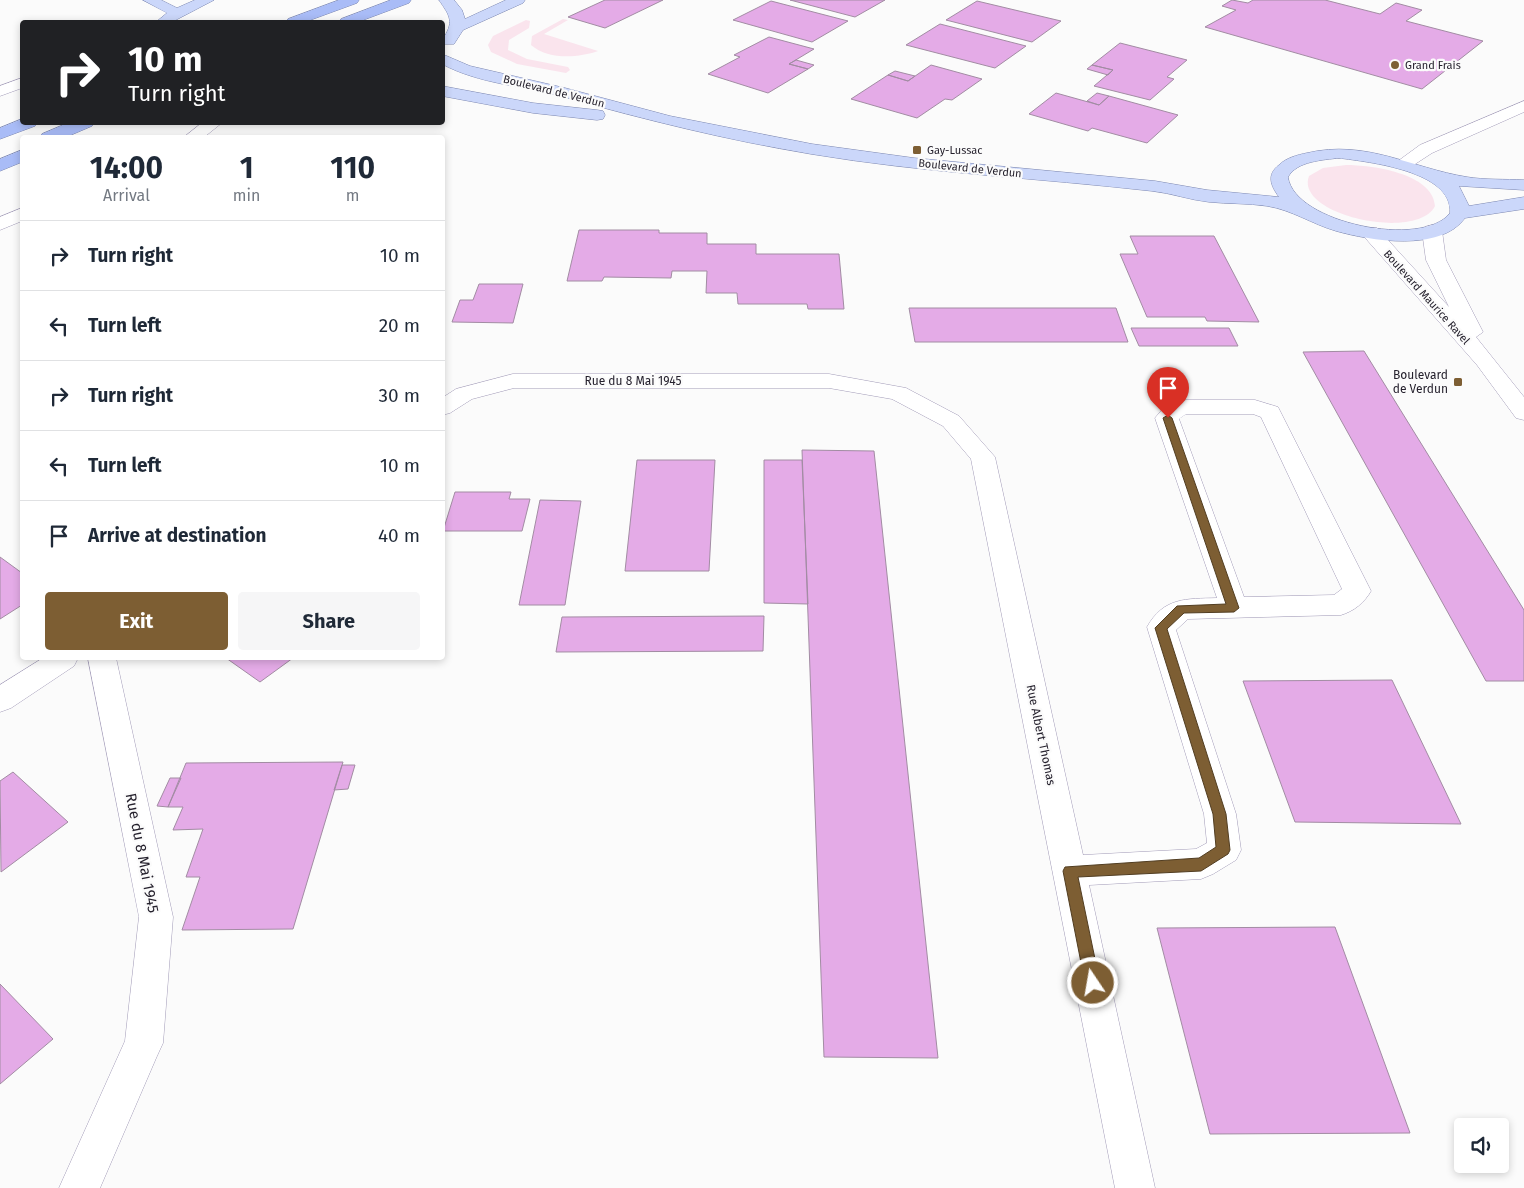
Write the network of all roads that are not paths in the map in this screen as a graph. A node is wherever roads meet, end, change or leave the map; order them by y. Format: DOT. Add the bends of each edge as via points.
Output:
graph roads {
  1 [pos="150,0"];
  2 [pos="207,0"];
  3 [pos="352,0"];
  4 [pos="404,0"];
  5 [pos="518,0"];
  6 [pos="449,2"];
  7 [pos="177,14"];
  8 [pos="166,20"];
  9 [pos="298,20"];
  10 [pos="351,20"];
  11 [pos="458,27"];
  12 [pos="445,44"];
  13 [pos="445,60"];
  14 [pos="20,84"];
  15 [pos="0,90"];
  16 [pos="445,92"];
  17 [pos="1524,106"];
  18 [pos="668,121"];
  19 [pos="22,125"];
  20 [pos="80,125"];
  21 [pos="81,125"];
  22 [pos="210,125"];
  23 [pos="0,134"];
  24 [pos="55,135"];
  25 [pos="63,135"];
  26 [pos="196,135"];
  27 [pos="20,148"];
  28 [pos="0,156"];
  29 [pos="20,156"];
  30 [pos="1403,164"];
  31 [pos="0,166"];
  32 [pos="1431,175"];
  33 [pos="1230,180"];
  34 [pos="1524,185"];
  35 [pos="1155,186"];
  36 [pos="1524,203"];
  37 [pos="1301,208"];
  38 [pos="1459,213"];
  39 [pos="20,215"];
  40 [pos="0,224"];
  41 [pos="1432,231"];
  42 [pos="1370,232"];
  43 [pos="1485,360"];
  44 [pos="829,381"];
  45 [pos="445,406"];
  46 [pos="1524,412"];
  47 [pos="1234,608"];
  48 [pos="61,660"];
  49 [pos="102,660"];
  50 [pos="0,700"];
  51 [pos="1070,871"];
  52 [pos="79,1188"];
  53 [pos="1135,1188"];
  1 -- 7 [label="main road"];
  2 -- 7 [label="main road"];
  3 -- 9 [label="highway"];
  4 -- 10 [label="highway"];
  5 -- 11 [label="main road"];
  6 -- 11 [label="main road" via="458,13"];
  7 -- 8 [label="main road"];
  11 -- 12 [label="main road"];
  13 -- 18 [label="main road, Boulevard de Verdun" via="465,70 559,91"];
  14 -- 15 [label="street"];
  16 -- 18 [label="main road, Boulevard de Verdun" via="533,108"];
  17 -- 30 [label="street" via="1426,149"];
  18 -- 35 [label="main road, Boulevard de Verdun" via="914,163"];
  19 -- 23 [label="highway"];
  20 -- 24 [label="highway"];
  21 -- 25 [label="highway"];
  22 -- 26 [label="street"];
  27 -- 28 [label="highway"];
  29 -- 31 [label="highway"];
  30 -- 32 [label="main road"];
  30 -- 37 [label="main road" via="1339,153 1320,154 1291,163 1271,179 1288,199"];
  32 -- 34 [label="main road" via="1469,183"];
  32 -- 38 [label="main road" via="1449,188 1459,201"];
  33 -- 35 [label="main road, Boulevard de Verdun" via="1195,180"];
  35 -- 37 [label="main road, Boulevard de Verdun" via="1207,196 1265,200"];
  36 -- 38 [label="main road"];
  37 -- 42 [label="main road" via="1332,223"];
  38 -- 41 [label="main road" via="1450,224"];
  39 -- 40 [label="street"];
  41 -- 42 [label="main road" via="1405,235"];
  41 -- 43 [label="street, Boulevard Maurice Ravel" via="1436,260"];
  42 -- 43 [label="street, Boulevard Maurice Ravel"];
  43 -- 46 [label="street, Boulevard Maurice Ravel"];
  44 -- 45 [label="street, Rue du 8 Mai 1945" via="513,381 464,394"];
  44 -- 51 [label="street, Rue Albert Thomas" via="898,393 951,421 984,457"];
  47 -- 47 [label="street" via="1341,605 1357,591 1270,412 1255,407 1186,407 1174,410 1168,418"];
  47 -- 51 [label="street" via="1181,609 1161,628 1220,814 1224,850 1201,864"];
  48 -- 50 [label="street"];
  49 -- 52 [label="street, Rue du 8 Mai 1945" via="156,917 144,1043"];
  51 -- 53 [label="street, Rue Albert Thomas"];
}
